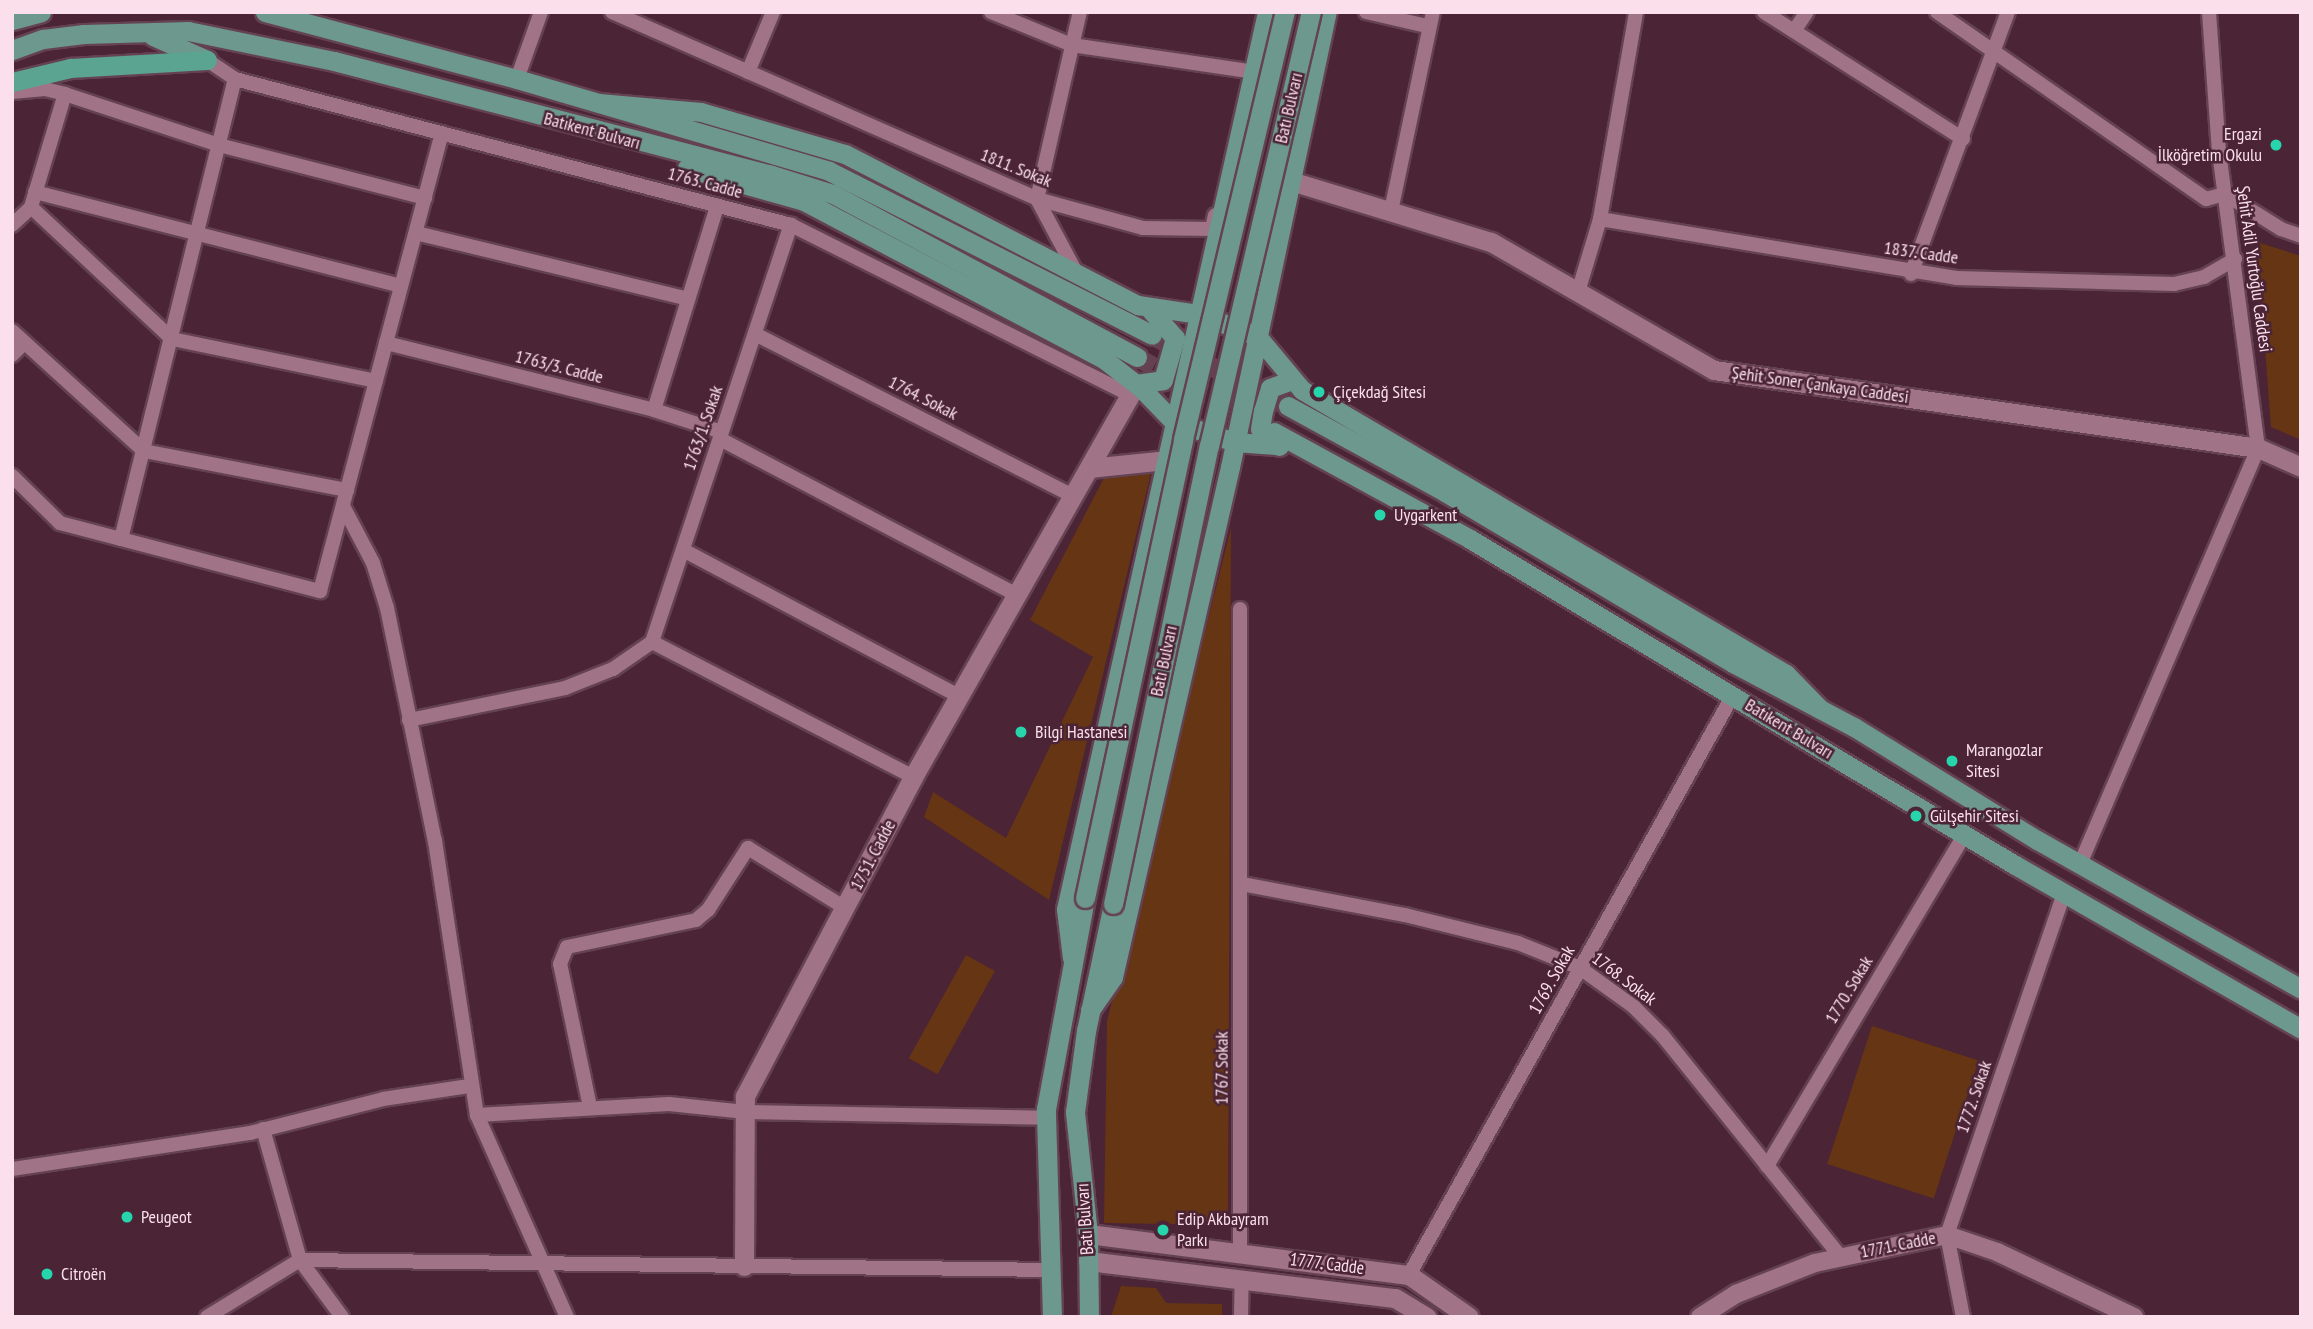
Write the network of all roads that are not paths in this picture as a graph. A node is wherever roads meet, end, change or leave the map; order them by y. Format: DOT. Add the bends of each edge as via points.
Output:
graph roads {
  1 [pos="265,12"];
  2 [pos="541,12"];
  3 [pos="612,12"];
  4 [pos="773,12"];
  5 [pos="991,12"];
  6 [pos="1080,12"];
  7 [pos="1262,12"];
  8 [pos="1267,12"];
  9 [pos="1285,12"];
  10 [pos="1311,12"];
  11 [pos="1327,12"];
  12 [pos="1366,12"];
  13 [pos="1636,12"];
  14 [pos="1764,12"];
  15 [pos="1807,12"];
  16 [pos="1937,12"];
  17 [pos="2008,12"];
  18 [pos="2209,12"];
  19 [pos="1430,19"];
  20 [pos="135,30"];
  21 [pos="1794,31"];
  22 [pos="1072,45"];
  23 [pos="12,50"];
  24 [pos="1995,54"];
  25 [pos="207,60"];
  26 [pos="1248,71"];
  27 [pos="748,72"];
  28 [pos="235,79"];
  29 [pos="517,79"];
  30 [pos="12,82"];
  31 [pos="12,92"];
  32 [pos="65,94"];
  33 [pos="599,103"];
  34 [pos="442,133"];
  35 [pos="1962,139"];
  36 [pos="219,145"];
  37 [pos="647,145"];
  38 [pos="1291,181"];
  39 [pos="35,192"];
  40 [pos="2225,194"];
  41 [pos="425,198"];
  42 [pos="1037,199"];
  43 [pos="717,206"];
  44 [pos="30,207"];
  45 [pos="1391,211"];
  46 [pos="1600,219"];
  47 [pos="12,225"];
  48 [pos="791,225"];
  49 [pos="415,233"];
  50 [pos="197,234"];
  51 [pos="2301,236"];
  52 [pos="2235,259"];
  53 [pos="1077,274"];
  54 [pos="1911,274"];
  55 [pos="401,286"];
  56 [pos="1578,292"];
  57 [pos="688,299"];
  58 [pos="1149,308"];
  59 [pos="1199,314"];
  60 [pos="12,331"];
  61 [pos="755,334"];
  62 [pos="1153,335"];
  63 [pos="1257,336"];
  64 [pos="172,339"];
  65 [pos="24,343"];
  66 [pos="386,344"];
  67 [pos="12,355"];
  68 [pos="1137,357"];
  69 [pos="1292,380"];
  70 [pos="376,381"];
  71 [pos="1133,390"];
  72 [pos="1288,406"];
  73 [pos="654,410"];
  74 [pos="1174,422"];
  75 [pos="721,435"];
  76 [pos="1275,438"];
  77 [pos="1235,442"];
  78 [pos="2258,448"];
  79 [pos="144,451"];
  80 [pos="1166,460"];
  81 [pos="2301,467"];
  82 [pos="1089,468"];
  83 [pos="12,476"];
  84 [pos="347,491"];
  85 [pos="1073,496"];
  86 [pos="343,506"];
  87 [pos="121,539"];
  88 [pos="683,550"];
  89 [pos="1017,595"];
  90 [pos="1240,609"];
  91 [pos="652,642"];
  92 [pos="959,696"];
  93 [pos="1728,704"];
  94 [pos="1820,709"];
  95 [pos="1761,712"];
  96 [pos="408,720"];
  97 [pos="913,777"];
  98 [pos="1965,834"];
  99 [pos="2080,864"];
  100 [pos="1242,884"];
  101 [pos="2064,893"];
  102 [pos="845,908"];
  103 [pos="1072,958"];
  104 [pos="1580,968"];
  105 [pos="2301,989"];
  106 [pos="1090,1010"];
  107 [pos="2301,1029"];
  108 [pos="469,1086"];
  109 [pos="590,1107"];
  110 [pos="746,1112"];
  111 [pos="477,1115"];
  112 [pos="1046,1118"];
  113 [pos="263,1129"];
  114 [pos="1767,1166"];
  115 [pos="12,1168"];
  116 [pos="1088,1234"];
  117 [pos="1947,1235"];
  118 [pos="1240,1253"];
  119 [pos="1840,1256"];
  120 [pos="300,1260"];
  121 [pos="1088,1261"];
  122 [pos="541,1263"];
  123 [pos="744,1266"];
  124 [pos="1050,1270"];
  125 [pos="1409,1275"];
  126 [pos="1242,1278"];
  127 [pos="207,1317"];
  128 [pos="342,1317"];
  129 [pos="567,1317"];
  130 [pos="1052,1317"];
  131 [pos="1090,1317"];
  132 [pos="1241,1317"];
  133 [pos="1427,1317"];
  134 [pos="1469,1317"];
  135 [pos="1700,1317"];
  136 [pos="1963,1317"];
  137 [pos="2134,1317"];
  1 -- 29 [label="main road, Batıkent Bulvarı"];
  2 -- 29 [label="street"];
  3 -- 27 [label="street, 1811. Sokak"];
  4 -- 27 [label="street"];
  5 -- 22 [label="street"];
  6 -- 22 [label="street"];
  7 -- 26 [label="street, 1811. Sokak"];
  8 -- 59 [label="main road"];
  9 -- 103 [label="main road, Batı Bulvarı, bridge" via="1183,439"];
  10 -- 106 [label="main road, Batı Bulvarı, bridge" via="1209,446"];
  11 -- 38 [label="main road"];
  12 -- 19 [label="street"];
  13 -- 46 [label="street"];
  14 -- 21 [label="street"];
  15 -- 21 [label="street"];
  16 -- 24 [label="street"];
  17 -- 24 [label="street"];
  18 -- 40 [label="street, Şehit Adil Yurtoğlu Caddesi"];
  19 -- 45 [label="street"];
  20 -- 23 [label="main road, Batıkent Bulvarı" via="43,39"];
  20 -- 25 [label="main road"];
  20 -- 37 [label="main road, Batıkent Bulvarı" via="188,31 334,61"];
  21 -- 35 [label="street"];
  22 -- 26 [label="street"];
  22 -- 42 [label="street"];
  24 -- 35 [label="street"];
  24 -- 40 [label="street" via="2206,199"];
  25 -- 28 [label="street, 1763. Cadde"];
  25 -- 30 [label="highway" via="70,68"];
  26 -- 42 [label="street, 1811. Sokak" via="1212,229 1143,228"];
  27 -- 42 [label="street, 1811. Sokak"];
  28 -- 34 [label="street, 1763. Cadde"];
  28 -- 36 [label="street"];
  29 -- 33 [label="main road, Batıkent Bulvarı"];
  31 -- 32 [label="street" via="45,89"];
  32 -- 36 [label="street"];
  32 -- 39 [label="street"];
  33 -- 53 [label="main road" via="701,112 845,154"];
  33 -- 62 [label="main road, Batıkent Bulvarı" via="829,171"];
  34 -- 41 [label="street"];
  34 -- 43 [label="street, 1763. Cadde"];
  35 -- 54 [label="street"];
  36 -- 41 [label="street"];
  36 -- 50 [label="street"];
  37 -- 68 [label="main road, Batıkent Bulvarı" via="833,194"];
  37 -- 71 [label="main road" via="675,164 804,201 1105,360"];
  38 -- 45 [label="main road, Şehit Soner Çankaya Caddesi"];
  38 -- 63 [label="main road"];
  39 -- 44 [label="street"];
  39 -- 50 [label="street"];
  40 -- 51 [label="street" via="2281,229"];
  40 -- 52 [label="street, Şehit Adil Yurtoğlu Caddesi"];
  41 -- 49 [label="street"];
  42 -- 53 [label="street"];
  43 -- 48 [label="street, 1763. Cadde"];
  43 -- 57 [label="street"];
  44 -- 47 [label="street"];
  44 -- 64 [label="street"];
  45 -- 56 [label="main road, Şehit Soner Çankaya Caddesi" via="1491,242"];
  46 -- 54 [label="street, 1837. Cadde" via="1793,249"];
  46 -- 56 [label="street"];
  48 -- 61 [label="street, 1763/1. Sokak"];
  48 -- 71 [label="street, 1763. Cadde"];
  49 -- 55 [label="street"];
  49 -- 57 [label="street"];
  50 -- 55 [label="street"];
  50 -- 64 [label="street"];
  52 -- 54 [label="street, 1837. Cadde" via="2204,276 2174,284"];
  52 -- 78 [label="street, Şehit Adil Yurtoğlu Caddesi"];
  53 -- 58 [label="main road"];
  55 -- 66 [label="street"];
  56 -- 78 [label="main road, Şehit Soner Çankaya Caddesi" via="1714,370"];
  57 -- 73 [label="street"];
  58 -- 59 [label="main road"];
  58 -- 71 [label="main road" via="1171,328 1174,345 1163,380"];
  59 -- 63 [label="main road"];
  59 -- 74 [label="main road"];
  60 -- 65 [label="street"];
  61 -- 75 [label="street, 1763/1. Sokak"];
  61 -- 85 [label="street, 1764. Sokak"];
  63 -- 69 [label="main road"];
  63 -- 77 [label="main road"];
  64 -- 70 [label="street"];
  64 -- 79 [label="street"];
  65 -- 67 [label="street"];
  65 -- 79 [label="street"];
  66 -- 70 [label="street"];
  66 -- 73 [label="street, 1763/3. Cadde"];
  69 -- 76 [label="main road" via="1270,388 1263,411 1260,429"];
  69 -- 94 [label="main road" via="1786,674"];
  70 -- 84 [label="street"];
  71 -- 74 [label="main road"];
  71 -- 82 [label="main road, 1751. Cadde"];
  72 -- 94 [label="main road, Batıkent Bulvarı"];
  73 -- 75 [label="street, 1763/3. Cadde"];
  74 -- 77 [label="main road"];
  74 -- 80 [label="main road"];
  75 -- 88 [label="street, 1763/1. Sokak"];
  75 -- 89 [label="street, 1763/3. Cadde"];
  76 -- 77 [label="main road"];
  76 -- 93 [label="main road"];
  76 -- 95 [label="main road, Batıkent Bulvarı" via="1470,539"];
  77 -- 106 [label="main road" via="1112,977"];
  78 -- 81 [label="main road, Şehit Soner Çankaya Caddesi"];
  78 -- 99 [label="street"];
  79 -- 84 [label="street"];
  79 -- 87 [label="street"];
  80 -- 82 [label="main road"];
  80 -- 103 [label="main road" via="1066,909"];
  82 -- 85 [label="main road, 1751. Cadde"];
  83 -- 87 [label="street" via="60,523"];
  84 -- 86 [label="street"];
  85 -- 89 [label="main road, 1751. Cadde"];
  86 -- 87 [label="street" via="320,591"];
  86 -- 96 [label="street" via="373,563 387,608"];
  88 -- 91 [label="street, 1763/1. Sokak"];
  88 -- 92 [label="street"];
  89 -- 92 [label="main road, 1751. Cadde"];
  90 -- 100 [label="street, 1767. Sokak"];
  91 -- 96 [label="street" via="613,668 565,688"];
  91 -- 97 [label="street"];
  92 -- 97 [label="main road, 1751. Cadde"];
  93 -- 95 [label="main road" via="1752,715"];
  93 -- 104 [label="street, 1769. Sokak"];
  94 -- 99 [label="main road, Batıkent Bulvarı"];
  95 -- 98 [label="main road, Batıkent Bulvarı"];
  96 -- 108 [label="street" via="435,841"];
  97 -- 102 [label="main road, 1751. Cadde"];
  98 -- 101 [label="main road, Batıkent Bulvarı"];
  98 -- 114 [label="street, 1770. Sokak"];
  99 -- 105 [label="main road, Batıkent Bulvarı"];
  100 -- 104 [label="street, 1768. Sokak" via="1405,915 1518,943"];
  100 -- 118 [label="street, 1767. Sokak"];
  101 -- 107 [label="main road, Batıkent Bulvarı"];
  101 -- 117 [label="street, 1772. Sokak"];
  102 -- 109 [label="street" via="748,848 708,910 696,920 566,947 560,964"];
  102 -- 110 [label="main road, 1751. Cadde" via="745,1096"];
  103 -- 112 [label="main road, Batı Bulvarı"];
  104 -- 114 [label="street, 1768. Sokak" via="1634,1007 1663,1035"];
  104 -- 125 [label="street, 1769. Sokak"];
  106 -- 116 [label="main road, Batı Bulvarı" via="1075,1112"];
  108 -- 111 [label="street"];
  108 -- 113 [label="street" via="383,1099"];
  109 -- 110 [label="street" via="669,1104"];
  109 -- 111 [label="street"];
  110 -- 112 [label="street"];
  110 -- 123 [label="main road, 1751. Cadde"];
  111 -- 122 [label="street"];
  112 -- 124 [label="main road, Batı Bulvarı"];
  113 -- 115 [label="street"];
  113 -- 120 [label="street"];
  114 -- 119 [label="street, 1768. Sokak"];
  116 -- 118 [label="main road, 1777. Cadde"];
  116 -- 121 [label="main road, Batı Bulvarı"];
  117 -- 119 [label="street, 1771. Cadde"];
  117 -- 136 [label="street, 1772. Sokak"];
  117 -- 137 [label="street, 1771. Cadde" via="1997,1252"];
  118 -- 125 [label="main road, 1777. Cadde"];
  119 -- 135 [label="street, 1771. Cadde" via="1754,1286"];
  120 -- 122 [label="street"];
  120 -- 127 [label="street"];
  120 -- 128 [label="street"];
  121 -- 126 [label="main road, 1777. Cadde"];
  121 -- 131 [label="main road, Batı Bulvarı"];
  122 -- 123 [label="street"];
  122 -- 129 [label="street"];
  123 -- 124 [label="street"];
  124 -- 130 [label="main road, Batı Bulvarı"];
  125 -- 134 [label="main road, 1777. Cadde"];
  126 -- 132 [label="street"];
  126 -- 133 [label="main road, 1777. Cadde" via="1395,1298"];
}
